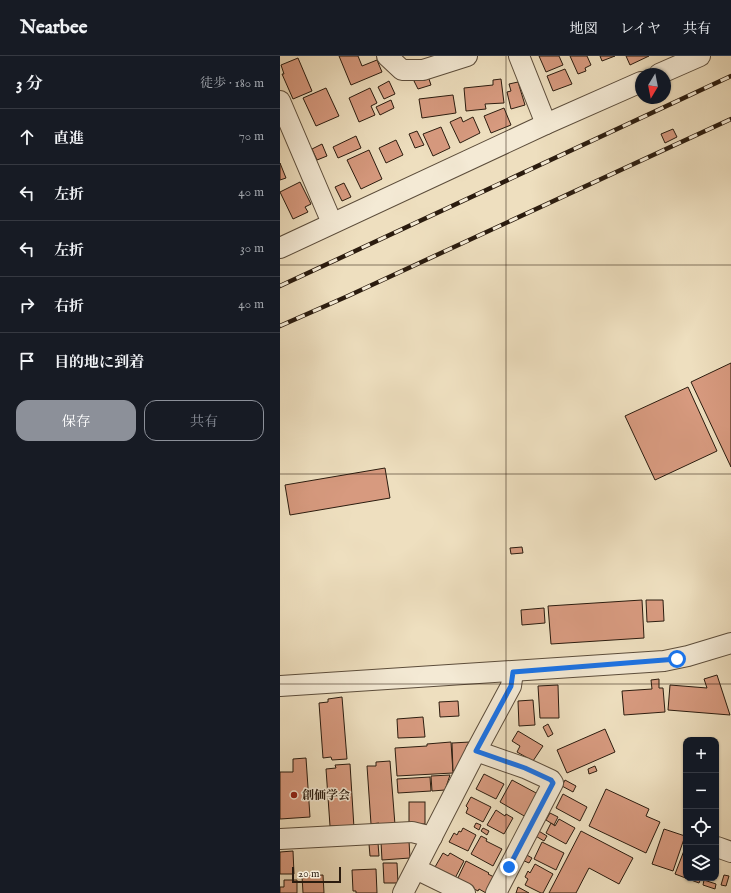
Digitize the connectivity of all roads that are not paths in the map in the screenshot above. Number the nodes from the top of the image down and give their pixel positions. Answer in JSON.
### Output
{"nodes":[{"id":1,"x":387,"y":56,"type":"edge"},
{"id":2,"x":467,"y":56,"type":"edge"},
{"id":3,"x":519,"y":56,"type":"edge"},
{"id":4,"x":700,"y":56,"type":"edge"},
{"id":5,"x":677,"y":61,"type":"edge"},
{"id":6,"x":667,"y":68,"type":"edge"},
{"id":7,"x":635,"y":85,"type":"edge"},
{"id":8,"x":280,"y":101,"type":"edge"},
{"id":9,"x":546,"y":124,"type":"junction"},
{"id":10,"x":332,"y":223,"type":"junction"},
{"id":11,"x":280,"y":248,"type":"edge"},
{"id":12,"x":731,"y":643,"type":"edge"},
{"id":13,"x":513,"y":672,"type":"junction"},
{"id":14,"x":280,"y":686,"type":"edge"},
{"id":15,"x":476,"y":751,"type":"junction"},
{"id":16,"x":432,"y":837,"type":"junction"},
{"id":17,"x":280,"y":839,"type":"edge"},
{"id":18,"x":416,"y":869,"type":"junction"},
{"id":19,"x":404,"y":893,"type":"edge"},
{"id":20,"x":465,"y":893,"type":"edge"},
{"id":21,"x":496,"y":893,"type":"edge"}],
"edges":[{"from":1,"to":2,"type":"street"},
{"from":3,"to":9,"type":"street"},
{"from":4,"to":5,"type":"street"},
{"from":5,"to":6,"type":"street"},
{"from":7,"to":9,"type":"street"},
{"from":8,"to":10,"type":"street"},
{"from":9,"to":10,"type":"street"},
{"from":10,"to":11,"type":"street"},
{"from":12,"to":13,"type":"street"},
{"from":13,"to":14,"type":"street"},
{"from":13,"to":15,"type":"street"},
{"from":15,"to":16,"type":"street"},
{"from":15,"to":21,"type":"street"},
{"from":16,"to":17,"type":"street"},
{"from":16,"to":18,"type":"street"},
{"from":18,"to":19,"type":"street"},
{"from":18,"to":20,"type":"street"}]}
